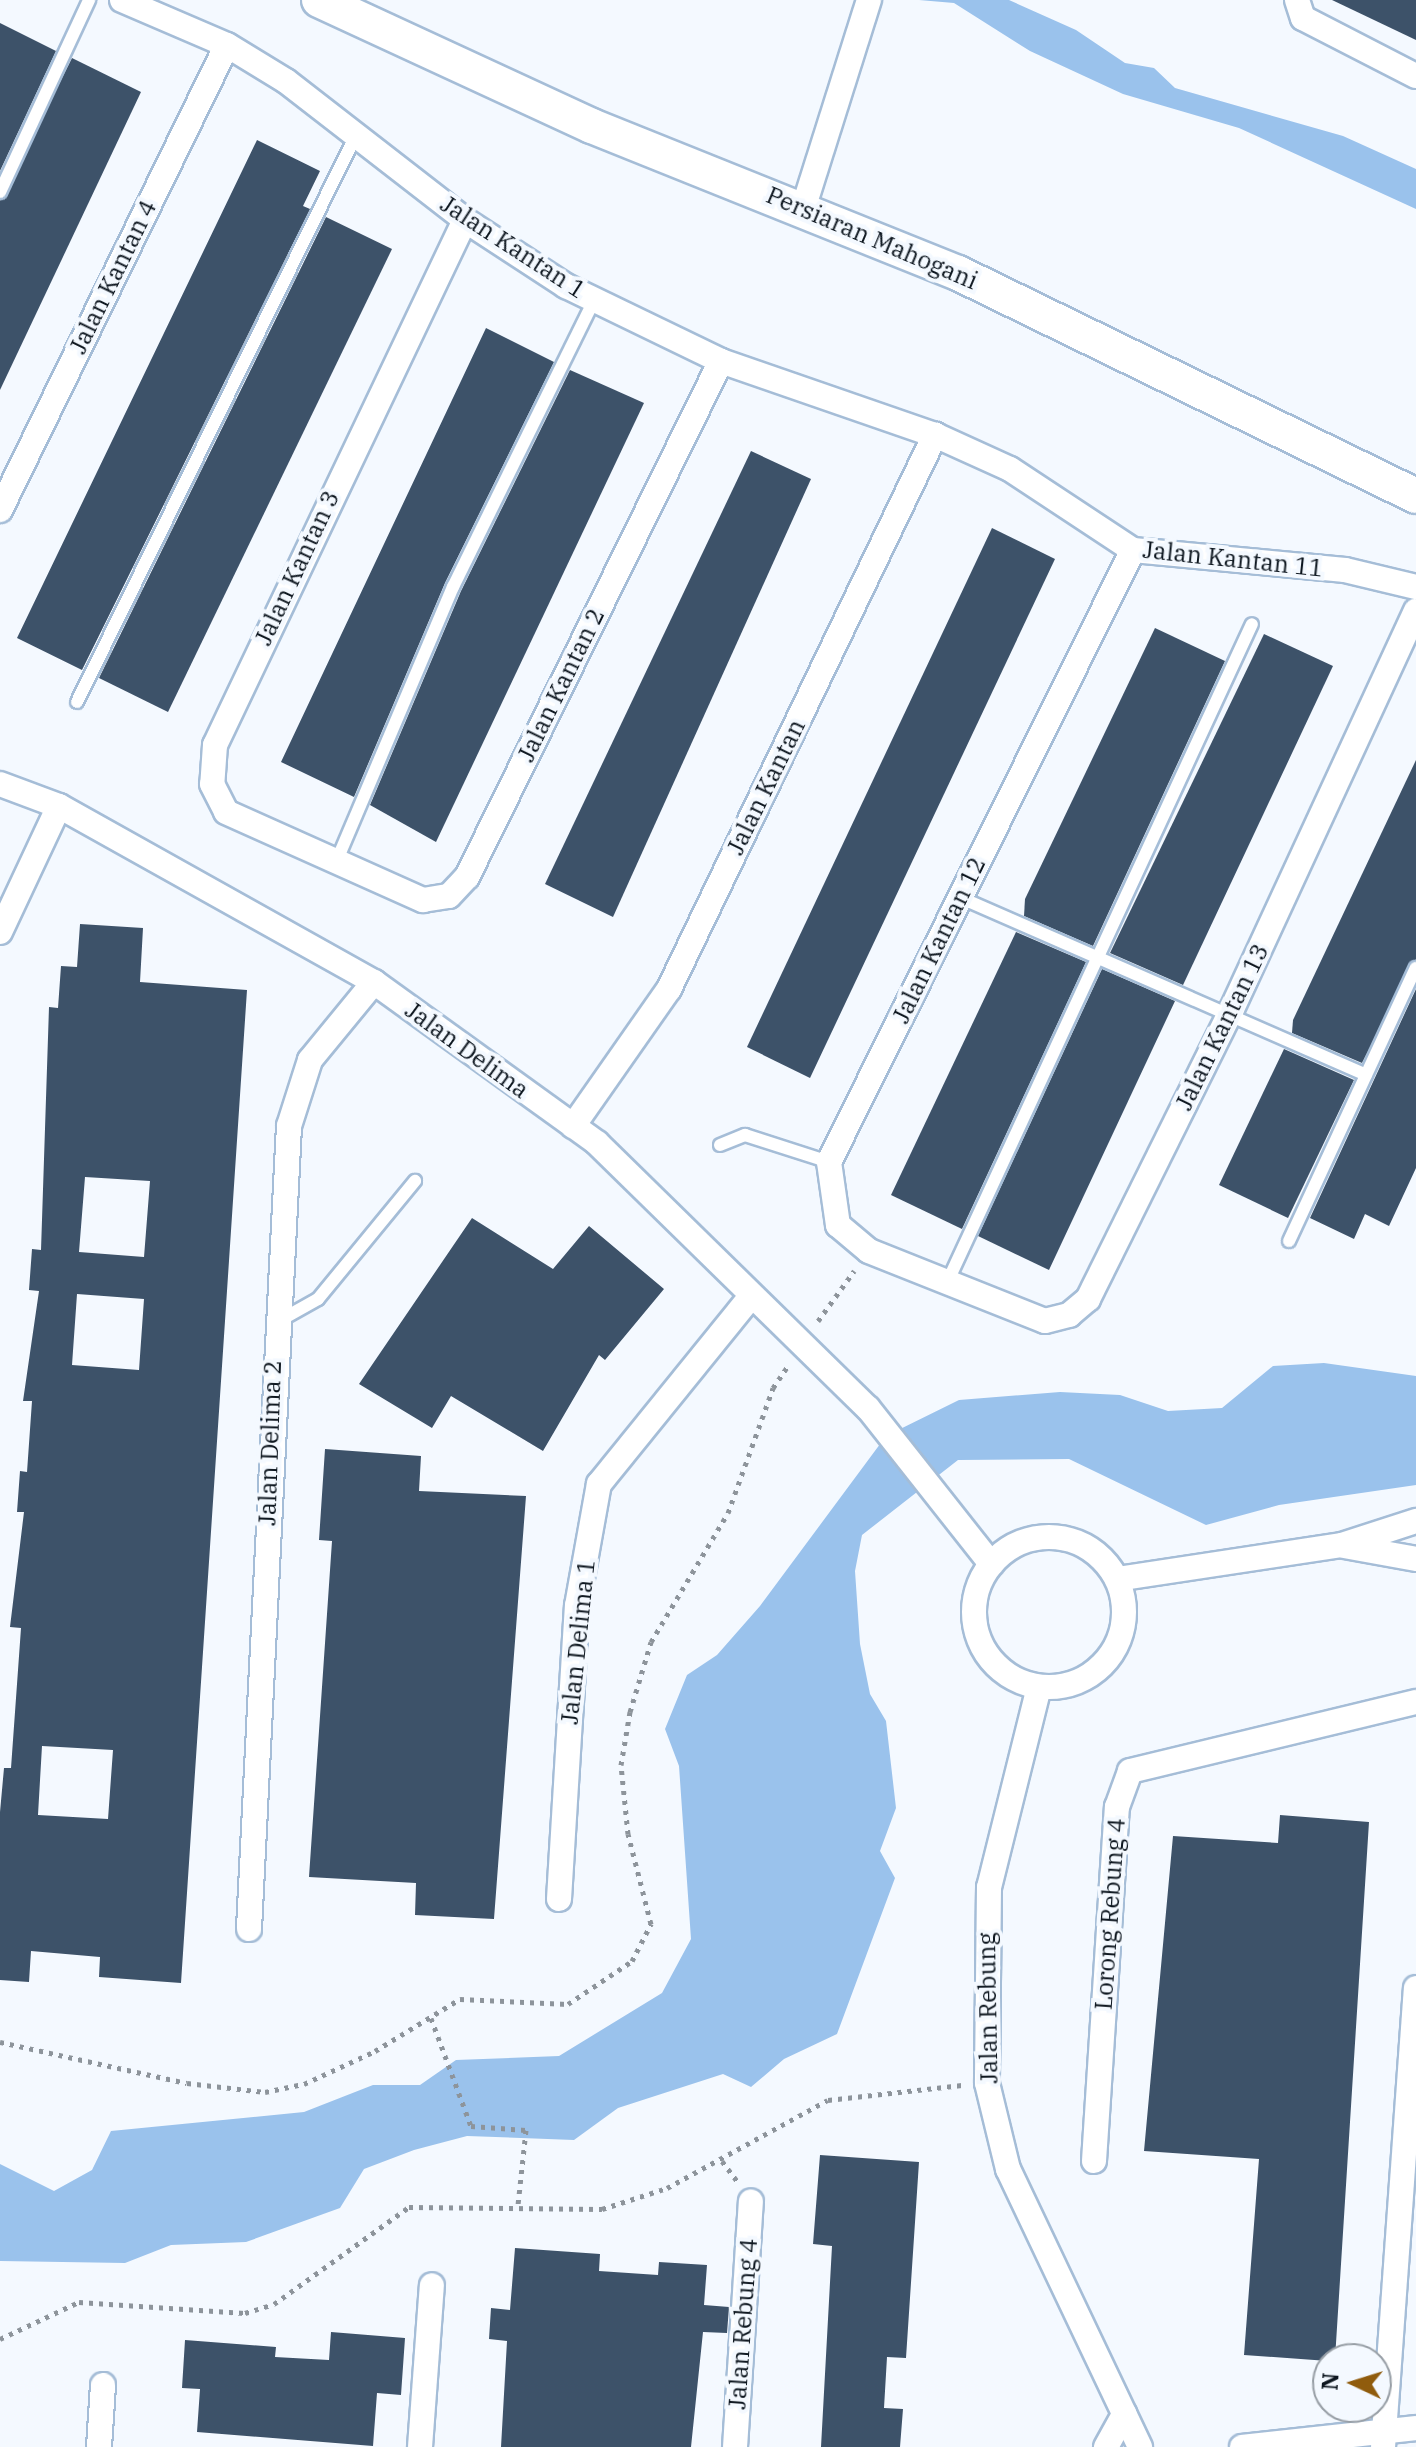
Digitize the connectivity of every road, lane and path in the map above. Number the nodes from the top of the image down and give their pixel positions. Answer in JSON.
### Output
{"nodes":[{"id":1,"x":89,"y":0,"type":"edge"},
{"id":2,"x":122,"y":0,"type":"edge"},
{"id":3,"x":319,"y":0,"type":"edge"},
{"id":4,"x":869,"y":0,"type":"edge"},
{"id":5,"x":1297,"y":0,"type":"edge"},
{"id":6,"x":227,"y":45,"type":"junction"},
{"id":7,"x":1416,"y":76,"type":"edge"},
{"id":8,"x":356,"y":135,"type":"junction"},
{"id":9,"x":0,"y":192,"type":"edge"},
{"id":10,"x":804,"y":206,"type":"junction"},
{"id":11,"x":465,"y":220,"type":"junction"},
{"id":12,"x":594,"y":301,"type":"junction"},
{"id":13,"x":721,"y":361,"type":"junction"},
{"id":14,"x":935,"y":435,"type":"junction"},
{"id":15,"x":1416,"y":496,"type":"edge"},
{"id":16,"x":0,"y":510,"type":"edge"},
{"id":17,"x":1133,"y":550,"type":"junction"},
{"id":18,"x":1416,"y":587,"type":"edge"},
{"id":19,"x":1416,"y":611,"type":"edge"},
{"id":20,"x":1252,"y":624,"type":"dead end"},
{"id":21,"x":77,"y":702,"type":"dead end"},
{"id":22,"x":0,"y":784,"type":"edge"},
{"id":23,"x":59,"y":806,"type":"junction"},
{"id":24,"x":337,"y":860,"type":"junction"},
{"id":25,"x":959,"y":897,"type":"junction"},
{"id":26,"x":0,"y":932,"type":"edge"},
{"id":27,"x":1098,"y":955,"type":"junction"},
{"id":28,"x":1416,"y":968,"type":"edge"},
{"id":29,"x":374,"y":982,"type":"junction"},
{"id":30,"x":1231,"y":1011,"type":"junction"},
{"id":31,"x":1366,"y":1075,"type":"junction"},
{"id":32,"x":573,"y":1126,"type":"junction"},
{"id":33,"x":720,"y":1145,"type":"dead end"},
{"id":34,"x":829,"y":1162,"type":"junction"},
{"id":35,"x":415,"y":1181,"type":"dead end"},
{"id":36,"x":1289,"y":1241,"type":"dead end"},
{"id":37,"x":869,"y":1251,"type":"junction"},
{"id":38,"x":946,"y":1285,"type":"junction"},
{"id":39,"x":751,"y":1296,"type":"junction"},
{"id":40,"x":274,"y":1323,"type":"junction"},
{"id":41,"x":803,"y":1346,"type":"junction"},
{"id":42,"x":1416,"y":1521,"type":"edge"},
{"id":43,"x":1342,"y":1545,"type":"junction"},
{"id":44,"x":1416,"y":1559,"type":"edge"},
{"id":45,"x":991,"y":1564,"type":"junction"},
{"id":46,"x":1117,"y":1579,"type":"junction"},
{"id":47,"x":1039,"y":1687,"type":"junction"},
{"id":48,"x":1416,"y":1702,"type":"edge"},
{"id":49,"x":559,"y":1899,"type":"dead end"},
{"id":50,"x":249,"y":1929,"type":"dead end"},
{"id":51,"x":1416,"y":1988,"type":"edge"},
{"id":52,"x":431,"y":2018,"type":"junction"},
{"id":53,"x":0,"y":2042,"type":"edge"},
{"id":54,"x":987,"y":2083,"type":"junction"},
{"id":55,"x":1094,"y":2161,"type":"dead end"},
{"id":56,"x":751,"y":2202,"type":"dead end"},
{"id":57,"x":518,"y":2205,"type":"junction"},
{"id":58,"x":432,"y":2285,"type":"dead end"},
{"id":59,"x":0,"y":2339,"type":"edge"},
{"id":60,"x":103,"y":2385,"type":"dead end"},
{"id":61,"x":1124,"y":2414,"type":"junction"},
{"id":62,"x":1416,"y":2428,"type":"edge"},
{"id":63,"x":1383,"y":2439,"type":"edge"},
{"id":64,"x":99,"y":2447,"type":"edge"},
{"id":65,"x":420,"y":2447,"type":"edge"},
{"id":66,"x":735,"y":2447,"type":"edge"},
{"id":67,"x":1106,"y":2447,"type":"edge"},
{"id":68,"x":1140,"y":2447,"type":"edge"},
{"id":69,"x":1242,"y":2447,"type":"edge"}],
"edges":[{"from":1,"to":9,"type":"lane"},
{"from":2,"to":6,"type":"street","name":"Jalan Kantan 1"},
{"from":3,"to":10,"type":"main road","name":"Persiaran Mahogani"},
{"from":4,"to":10,"type":"street"},
{"from":5,"to":7,"type":"street"},
{"from":6,"to":8,"type":"street","name":"Jalan Kantan 1"},
{"from":6,"to":16,"type":"street","name":"Jalan Kantan 4"},
{"from":8,"to":11,"type":"street","name":"Jalan Kantan 1"},
{"from":8,"to":21,"type":"lane"},
{"from":10,"to":15,"type":"main road","name":"Persiaran Mahogani"},
{"from":11,"to":12,"type":"street","name":"Jalan Kantan 1"},
{"from":11,"to":24,"type":"street","name":"Jalan Kantan 3"},
{"from":12,"to":13,"type":"street","name":"Jalan Kantan 1"},
{"from":12,"to":24,"type":"lane"},
{"from":13,"to":14,"type":"street","name":"Jalan Kantan 1"},
{"from":13,"to":24,"type":"street","name":"Jalan Kantan 2"},
{"from":14,"to":17,"type":"street","name":"Jalan Kantan 11"},
{"from":14,"to":32,"type":"street","name":"Jalan Kantan"},
{"from":17,"to":18,"type":"street","name":"Jalan Kantan 11"},
{"from":17,"to":25,"type":"street","name":"Jalan Kantan 12"},
{"from":19,"to":30,"type":"street","name":"Jalan Kantan 13"},
{"from":20,"to":27,"type":"lane"},
{"from":22,"to":23,"type":"street","name":"Jalan Delima"},
{"from":23,"to":26,"type":"street"},
{"from":23,"to":29,"type":"street","name":"Jalan Delima"},
{"from":25,"to":27,"type":"lane"},
{"from":25,"to":34,"type":"street","name":"Jalan Kantan 12"},
{"from":27,"to":30,"type":"lane"},
{"from":27,"to":38,"type":"lane"},
{"from":28,"to":31,"type":"lane"},
{"from":29,"to":32,"type":"street","name":"Jalan Delima"},
{"from":29,"to":40,"type":"street","name":"Jalan Delima 2"},
{"from":30,"to":31,"type":"lane"},
{"from":30,"to":38,"type":"street","name":"Jalan Kantan 13"},
{"from":31,"to":36,"type":"lane"},
{"from":32,"to":39,"type":"street","name":"Jalan Delima"},
{"from":33,"to":34,"type":"lane"},
{"from":34,"to":37,"type":"street"},
{"from":35,"to":40,"type":"lane"},
{"from":37,"to":38,"type":"street"},
{"from":37,"to":41,"type":"path"},
{"from":39,"to":41,"type":"street","name":"Jalan Delima"},
{"from":39,"to":49,"type":"street","name":"Jalan Delima 1"},
{"from":40,"to":50,"type":"street","name":"Jalan Delima 2"},
{"from":41,"to":45,"type":"street","name":"Jalan Delima"},
{"from":41,"to":52,"type":"path"},
{"from":42,"to":43,"type":"street"},
{"from":43,"to":44,"type":"street"},
{"from":43,"to":46,"type":"street"},
{"from":45,"to":46,"type":"street"},
{"from":45,"to":47,"type":"street"},
{"from":46,"to":47,"type":"street"},
{"from":47,"to":54,"type":"street","name":"Jalan Rebung"},
{"from":48,"to":55,"type":"street","name":"Lorong Rebung 4"},
{"from":51,"to":63,"type":"street"},
{"from":52,"to":53,"type":"path"},
{"from":52,"to":57,"type":"path"},
{"from":54,"to":57,"type":"path"},
{"from":54,"to":61,"type":"street","name":"Jalan Rebung"},
{"from":56,"to":66,"type":"street","name":"Jalan Rebung 4"},
{"from":57,"to":59,"type":"path"},
{"from":58,"to":65,"type":"street"},
{"from":60,"to":64,"type":"street"},
{"from":61,"to":67,"type":"street"},
{"from":61,"to":68,"type":"street","name":"Jalan Rebung"},
{"from":62,"to":63,"type":"street"},
{"from":63,"to":69,"type":"street"}]}
